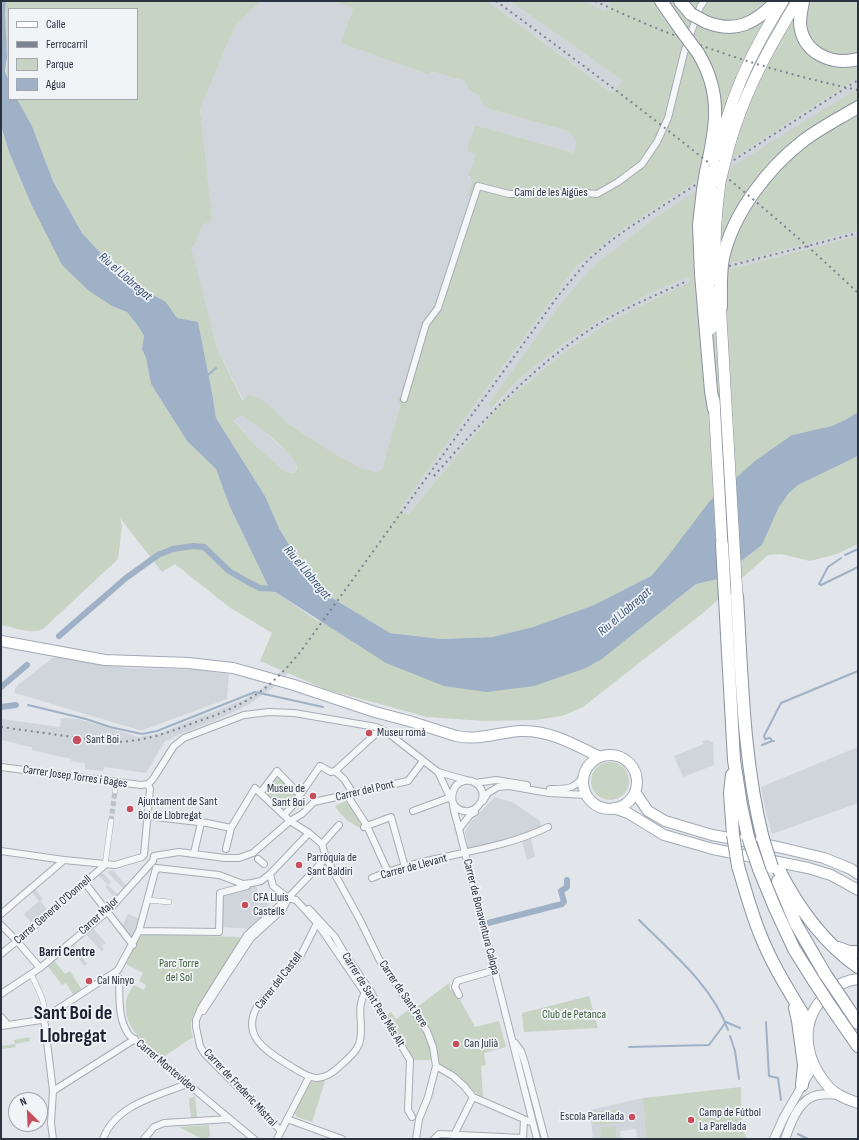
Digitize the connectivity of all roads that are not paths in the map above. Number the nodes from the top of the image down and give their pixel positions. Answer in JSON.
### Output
{"nodes":[{"id":1,"x":661,"y":1,"type":"edge"},
{"id":2,"x":680,"y":1,"type":"edge"},
{"id":3,"x":704,"y":1,"type":"edge"},
{"id":4,"x":777,"y":1,"type":"edge"},
{"id":5,"x":783,"y":1,"type":"edge"},
{"id":6,"x":798,"y":1,"type":"edge"},
{"id":7,"x":804,"y":1,"type":"edge"},
{"id":8,"x":858,"y":59,"type":"edge"},
{"id":9,"x":858,"y":107,"type":"edge"},
{"id":10,"x":715,"y":166,"type":"junction"},
{"id":11,"x":711,"y":186,"type":"junction"},
{"id":12,"x":721,"y":307,"type":"junction"},
{"id":13,"x":404,"y":399,"type":"dead end"},
{"id":14,"x":714,"y":409,"type":"joint"},
{"id":15,"x":722,"y":545,"type":"joint"},
{"id":16,"x":737,"y":596,"type":"joint"},
{"id":17,"x":1,"y":641,"type":"edge"},
{"id":18,"x":381,"y":729,"type":"junction"},
{"id":19,"x":578,"y":746,"type":"junction"},
{"id":20,"x":600,"y":757,"type":"junction"},
{"id":21,"x":734,"y":760,"type":"junction"},
{"id":22,"x":423,"y":761,"type":"junction"},
{"id":23,"x":1,"y":767,"type":"edge"},
{"id":24,"x":335,"y":771,"type":"junction"},
{"id":25,"x":438,"y":772,"type":"junction"},
{"id":26,"x":585,"y":773,"type":"junction"},
{"id":27,"x":466,"y":780,"type":"junction"},
{"id":28,"x":475,"y":783,"type":"junction"},
{"id":29,"x":148,"y":784,"type":"junction"},
{"id":30,"x":261,"y":792,"type":"junction"},
{"id":31,"x":635,"y":792,"type":"junction"},
{"id":32,"x":350,"y":794,"type":"junction"},
{"id":33,"x":300,"y":795,"type":"junction"},
{"id":34,"x":587,"y":795,"type":"junction"},
{"id":35,"x":452,"y":799,"type":"junction"},
{"id":36,"x":479,"y":805,"type":"junction"},
{"id":37,"x":614,"y":808,"type":"junction"},
{"id":38,"x":413,"y":811,"type":"dead end"},
{"id":39,"x":284,"y":814,"type":"junction"},
{"id":40,"x":147,"y":816,"type":"junction"},
{"id":41,"x":111,"y":821,"type":"tunnel mouth"},
{"id":42,"x":288,"y":822,"type":"junction"},
{"id":43,"x":201,"y":823,"type":"junction"},
{"id":44,"x":339,"y":825,"type":"dead end"},
{"id":45,"x":365,"y":826,"type":"junction"},
{"id":46,"x":231,"y":828,"type":"junction"},
{"id":47,"x":548,"y":828,"type":"dead end"},
{"id":48,"x":458,"y":830,"type":"junction"},
{"id":49,"x":310,"y":833,"type":"junction"},
{"id":50,"x":322,"y":844,"type":"junction"},
{"id":51,"x":226,"y":849,"type":"dead end"},
{"id":52,"x":1,"y":851,"type":"edge"},
{"id":53,"x":194,"y":853,"type":"junction"},
{"id":54,"x":144,"y":854,"type":"junction"},
{"id":55,"x":465,"y":854,"type":"junction"},
{"id":56,"x":326,"y":858,"type":"junction"},
{"id":57,"x":258,"y":859,"type":"dead end"},
{"id":58,"x":64,"y":860,"type":"junction"},
{"id":59,"x":153,"y":861,"type":"junction"},
{"id":60,"x":264,"y":864,"type":"dead end"},
{"id":61,"x":105,"y":865,"type":"junction"},
{"id":62,"x":405,"y":867,"type":"junction"},
{"id":63,"x":156,"y":868,"type":"junction"},
{"id":64,"x":775,"y":868,"type":"junction"},
{"id":65,"x":388,"y":872,"type":"junction"},
{"id":66,"x":269,"y":873,"type":"junction"},
{"id":67,"x":858,"y":874,"type":"edge"},
{"id":68,"x":372,"y":878,"type":"dead end"},
{"id":69,"x":86,"y":883,"type":"junction"},
{"id":70,"x":252,"y":883,"type":"junction"},
{"id":71,"x":858,"y":890,"type":"edge"},
{"id":72,"x":288,"y":898,"type":"junction"},
{"id":73,"x":148,"y":900,"type":"junction"},
{"id":74,"x":296,"y":900,"type":"junction"},
{"id":75,"x":169,"y":902,"type":"dead end"},
{"id":76,"x":108,"y":911,"type":"junction"},
{"id":77,"x":1,"y":914,"type":"edge"},
{"id":78,"x":317,"y":923,"type":"junction"},
{"id":79,"x":1,"y":925,"type":"edge"},
{"id":80,"x":139,"y":931,"type":"junction"},
{"id":81,"x":17,"y":941,"type":"junction"},
{"id":82,"x":133,"y":945,"type":"junction"},
{"id":83,"x":834,"y":947,"type":"junction"},
{"id":84,"x":858,"y":952,"type":"edge"},
{"id":85,"x":1,"y":954,"type":"edge"},
{"id":86,"x":858,"y":967,"type":"edge"},
{"id":87,"x":40,"y":968,"type":"junction"},
{"id":88,"x":494,"y":970,"type":"junction"},
{"id":89,"x":31,"y":974,"type":"junction"},
{"id":90,"x":114,"y":974,"type":"junction"},
{"id":91,"x":858,"y":979,"type":"edge"},
{"id":92,"x":1,"y":994,"type":"edge"},
{"id":93,"x":791,"y":994,"type":"junction"},
{"id":94,"x":459,"y":995,"type":"dead end"},
{"id":95,"x":1,"y":1017,"type":"edge"},
{"id":96,"x":44,"y":1018,"type":"junction"},
{"id":97,"x":808,"y":1023,"type":"junction"},
{"id":98,"x":858,"y":1023,"type":"edge"},
{"id":99,"x":8,"y":1025,"type":"junction"},
{"id":100,"x":1,"y":1026,"type":"edge"},
{"id":101,"x":511,"y":1034,"type":"junction"},
{"id":102,"x":134,"y":1039,"type":"junction"},
{"id":103,"x":858,"y":1046,"type":"edge"},
{"id":104,"x":521,"y":1051,"type":"junction"},
{"id":105,"x":519,"y":1065,"type":"junction"},
{"id":106,"x":814,"y":1065,"type":"junction"},
{"id":107,"x":436,"y":1066,"type":"junction"},
{"id":108,"x":309,"y":1077,"type":"junction"},
{"id":109,"x":187,"y":1084,"type":"junction"},
{"id":110,"x":802,"y":1085,"type":"junction"},
{"id":111,"x":53,"y":1091,"type":"junction"},
{"id":112,"x":473,"y":1094,"type":"junction"},
{"id":113,"x":838,"y":1095,"type":"junction"},
{"id":114,"x":858,"y":1104,"type":"edge"},
{"id":115,"x":412,"y":1117,"type":"dead end"},
{"id":116,"x":228,"y":1119,"type":"junction"},
{"id":117,"x":220,"y":1120,"type":"junction"},
{"id":118,"x":287,"y":1120,"type":"junction"},
{"id":119,"x":524,"y":1120,"type":"junction"},
{"id":120,"x":533,"y":1123,"type":"junction"},
{"id":121,"x":281,"y":1132,"type":"junction"},
{"id":122,"x":453,"y":1137,"type":"edge"},
{"id":123,"x":53,"y":1139,"type":"edge"},
{"id":124,"x":103,"y":1139,"type":"edge"},
{"id":125,"x":144,"y":1139,"type":"edge"},
{"id":126,"x":149,"y":1139,"type":"edge"},
{"id":127,"x":254,"y":1139,"type":"edge"},
{"id":128,"x":277,"y":1139,"type":"edge"},
{"id":129,"x":342,"y":1139,"type":"edge"},
{"id":130,"x":416,"y":1139,"type":"edge"},
{"id":131,"x":434,"y":1139,"type":"edge"},
{"id":132,"x":537,"y":1139,"type":"edge"},
{"id":133,"x":545,"y":1139,"type":"edge"},
{"id":134,"x":774,"y":1139,"type":"edge"},
{"id":135,"x":785,"y":1139,"type":"edge"}],
"edges":[{"from":1,"to":10,"type":"highway","bridge":true},
{"from":2,"to":4,"type":"highway","bridge":true},
{"from":3,"to":13,"type":"street","name":"Camí de les Aigües"},
{"from":5,"to":10,"type":"highway"},
{"from":6,"to":10,"type":"highway"},
{"from":7,"to":8,"type":"highway"},
{"from":9,"to":12,"type":"highway"},
{"from":10,"to":11,"type":"highway","bridge":true},
{"from":10,"to":11,"type":"highway","bridge":true},
{"from":11,"to":12,"type":"highway"},
{"from":11,"to":14,"type":"highway"},
{"from":12,"to":16,"type":"highway"},
{"from":14,"to":15,"type":"highway"},
{"from":15,"to":21,"type":"highway"},
{"from":16,"to":64,"type":"highway","bridge":true},
{"from":17,"to":19,"type":"main road"},
{"from":18,"to":22,"type":"street"},
{"from":18,"to":24,"type":"street"},
{"from":18,"to":29,"type":"street"},
{"from":19,"to":20,"type":"main road"},
{"from":19,"to":26,"type":"main road"},
{"from":20,"to":26,"type":"main road"},
{"from":20,"to":31,"type":"main road"},
{"from":21,"to":93,"type":"highway","bridge":true},
{"from":21,"to":103,"type":"highway","bridge":true},
{"from":22,"to":25,"type":"street"},
{"from":22,"to":32,"type":"street","name":"Carrer del Pont"},
{"from":23,"to":29,"type":"street","name":"Carrer Josep Torres i Bages"},
{"from":24,"to":32,"type":"street"},
{"from":24,"to":33,"type":"street"},
{"from":25,"to":27,"type":"street"},
{"from":25,"to":35,"type":"street","name":"Carrer de Bonaventura Calopa"},
{"from":26,"to":28,"type":"street"},
{"from":26,"to":34,"type":"main road"},
{"from":27,"to":28,"type":"street"},
{"from":27,"to":35,"type":"street"},
{"from":28,"to":36,"type":"street"},
{"from":29,"to":40,"type":"street"},
{"from":30,"to":33,"type":"street"},
{"from":30,"to":39,"type":"street"},
{"from":30,"to":46,"type":"street"},
{"from":31,"to":37,"type":"main road"},
{"from":31,"to":67,"type":"main road"},
{"from":32,"to":42,"type":"street","name":"Carrer del Pont"},
{"from":32,"to":45,"type":"street"},
{"from":33,"to":39,"type":"street"},
{"from":34,"to":36,"type":"street"},
{"from":34,"to":37,"type":"main road"},
{"from":35,"to":36,"type":"street"},
{"from":35,"to":38,"type":"street"},
{"from":35,"to":48,"type":"street","name":"Carrer de Bonaventura Calopa"},
{"from":36,"to":48,"type":"street"},
{"from":37,"to":71,"type":"main road"},
{"from":39,"to":42,"type":"street"},
{"from":40,"to":43,"type":"street"},
{"from":40,"to":54,"type":"street"},
{"from":41,"to":61,"type":"street"},
{"from":42,"to":49,"type":"street"},
{"from":42,"to":53,"type":"street","name":"Carrer del Pont"},
{"from":43,"to":46,"type":"street"},
{"from":43,"to":53,"type":"street"},
{"from":44,"to":50,"type":"street"},
{"from":45,"to":62,"type":"street"},
{"from":45,"to":65,"type":"street"},
{"from":46,"to":51,"type":"street"},
{"from":47,"to":55,"type":"street","name":"Carrer de Llevant"},
{"from":48,"to":55,"type":"street","name":"Carrer de Bonaventura Calopa"},
{"from":49,"to":50,"type":"street"},
{"from":49,"to":66,"type":"street"},
{"from":50,"to":56,"type":"street","name":"Carrer de Sant Pere"},
{"from":52,"to":58,"type":"street"},
{"from":53,"to":59,"type":"street","name":"Carrer del Pont"},
{"from":54,"to":59,"type":"street"},
{"from":54,"to":61,"type":"street"},
{"from":55,"to":62,"type":"street","name":"Carrer de Llevant"},
{"from":55,"to":88,"type":"street","name":"Carrer de Bonaventura Calopa"},
{"from":56,"to":72,"type":"street","name":"Carrer de Frederic Mistral"},
{"from":56,"to":107,"type":"street","name":"Carrer de Sant Pere"},
{"from":57,"to":60,"type":"street"},
{"from":58,"to":61,"type":"street"},
{"from":58,"to":77,"type":"street"},
{"from":59,"to":63,"type":"street"},
{"from":59,"to":76,"type":"street","name":"Carrer Major"},
{"from":61,"to":69,"type":"street","name":"Carrer General O'Donnell"},
{"from":62,"to":65,"type":"street","name":"Carrer de Llevant"},
{"from":63,"to":70,"type":"street"},
{"from":63,"to":73,"type":"street"},
{"from":64,"to":83,"type":"highway"},
{"from":64,"to":98,"type":"highway","bridge":true},
{"from":65,"to":68,"type":"street","name":"Carrer de Llevant"},
{"from":66,"to":70,"type":"street"},
{"from":66,"to":72,"type":"street"},
{"from":69,"to":76,"type":"street"},
{"from":69,"to":81,"type":"street","name":"Carrer General O'Donnell"},
{"from":70,"to":80,"type":"street"},
{"from":72,"to":74,"type":"street"},
{"from":72,"to":121,"type":"street","name":"Carrer de Frederic Mistral"},
{"from":73,"to":75,"type":"street"},
{"from":73,"to":80,"type":"street"},
{"from":74,"to":78,"type":"street"},
{"from":74,"to":115,"type":"street","name":"Carrer de Sant Pere Més Alt"},
{"from":76,"to":82,"type":"street"},
{"from":76,"to":87,"type":"street","name":"Carrer Major"},
{"from":78,"to":108,"type":"street"},
{"from":78,"to":108,"type":"street","name":"Carrer del Castell"},
{"from":79,"to":81,"type":"street"},
{"from":80,"to":82,"type":"street"},
{"from":81,"to":85,"type":"street","name":"Carrer General O'Donnell"},
{"from":81,"to":87,"type":"street"},
{"from":82,"to":90,"type":"street"},
{"from":83,"to":84,"type":"highway"},
{"from":83,"to":86,"type":"highway"},
{"from":87,"to":89,"type":"street","name":"Carrer Major"},
{"from":88,"to":94,"type":"street"},
{"from":88,"to":101,"type":"street","name":"Carrer de Bonaventura Calopa"},
{"from":89,"to":92,"type":"street","name":"Carrer Major"},
{"from":89,"to":96,"type":"street"},
{"from":90,"to":96,"type":"street"},
{"from":90,"to":102,"type":"street","name":"Carrer Montevideo"},
{"from":91,"to":97,"type":"main road"},
{"from":93,"to":97,"type":"highway"},
{"from":93,"to":110,"type":"highway"},
{"from":95,"to":99,"type":"street"},
{"from":96,"to":99,"type":"street"},
{"from":96,"to":111,"type":"street"},
{"from":97,"to":106,"type":"main road"},
{"from":99,"to":100,"type":"street"},
{"from":101,"to":104,"type":"street","name":"Carrer de Bonaventura Calopa"},
{"from":101,"to":105,"type":"street","name":"Carrer de Bonaventura Calopa"},
{"from":102,"to":109,"type":"street","name":"Carrer Montevideo"},
{"from":102,"to":111,"type":"street"},
{"from":104,"to":105,"type":"street","name":"Carrer de Bonaventura Calopa"},
{"from":104,"to":133,"type":"street","name":"Carrer de Bonaventura Calopa"},
{"from":105,"to":120,"type":"street","name":"Carrer de Bonaventura Calopa"},
{"from":106,"to":110,"type":"street"},
{"from":106,"to":113,"type":"main road"},
{"from":107,"to":112,"type":"street"},
{"from":107,"to":130,"type":"street","name":"Carrer de Sant Pere"},
{"from":108,"to":118,"type":"street"},
{"from":109,"to":116,"type":"street","name":"Carrer Montevideo"},
{"from":109,"to":124,"type":"street"},
{"from":110,"to":134,"type":"street"},
{"from":111,"to":123,"type":"street"},
{"from":112,"to":119,"type":"street"},
{"from":112,"to":122,"type":"street"},
{"from":113,"to":114,"type":"main road"},
{"from":113,"to":135,"type":"street"},
{"from":116,"to":117,"type":"street"},
{"from":116,"to":127,"type":"street","name":"Carrer Montevideo"},
{"from":117,"to":125,"type":"street"},
{"from":117,"to":126,"type":"street"},
{"from":118,"to":121,"type":"street"},
{"from":118,"to":129,"type":"street"},
{"from":119,"to":120,"type":"street"},
{"from":119,"to":122,"type":"street"},
{"from":120,"to":132,"type":"street","name":"Carrer de Bonaventura Calopa"},
{"from":121,"to":128,"type":"street"},
{"from":122,"to":131,"type":"street"}]}
